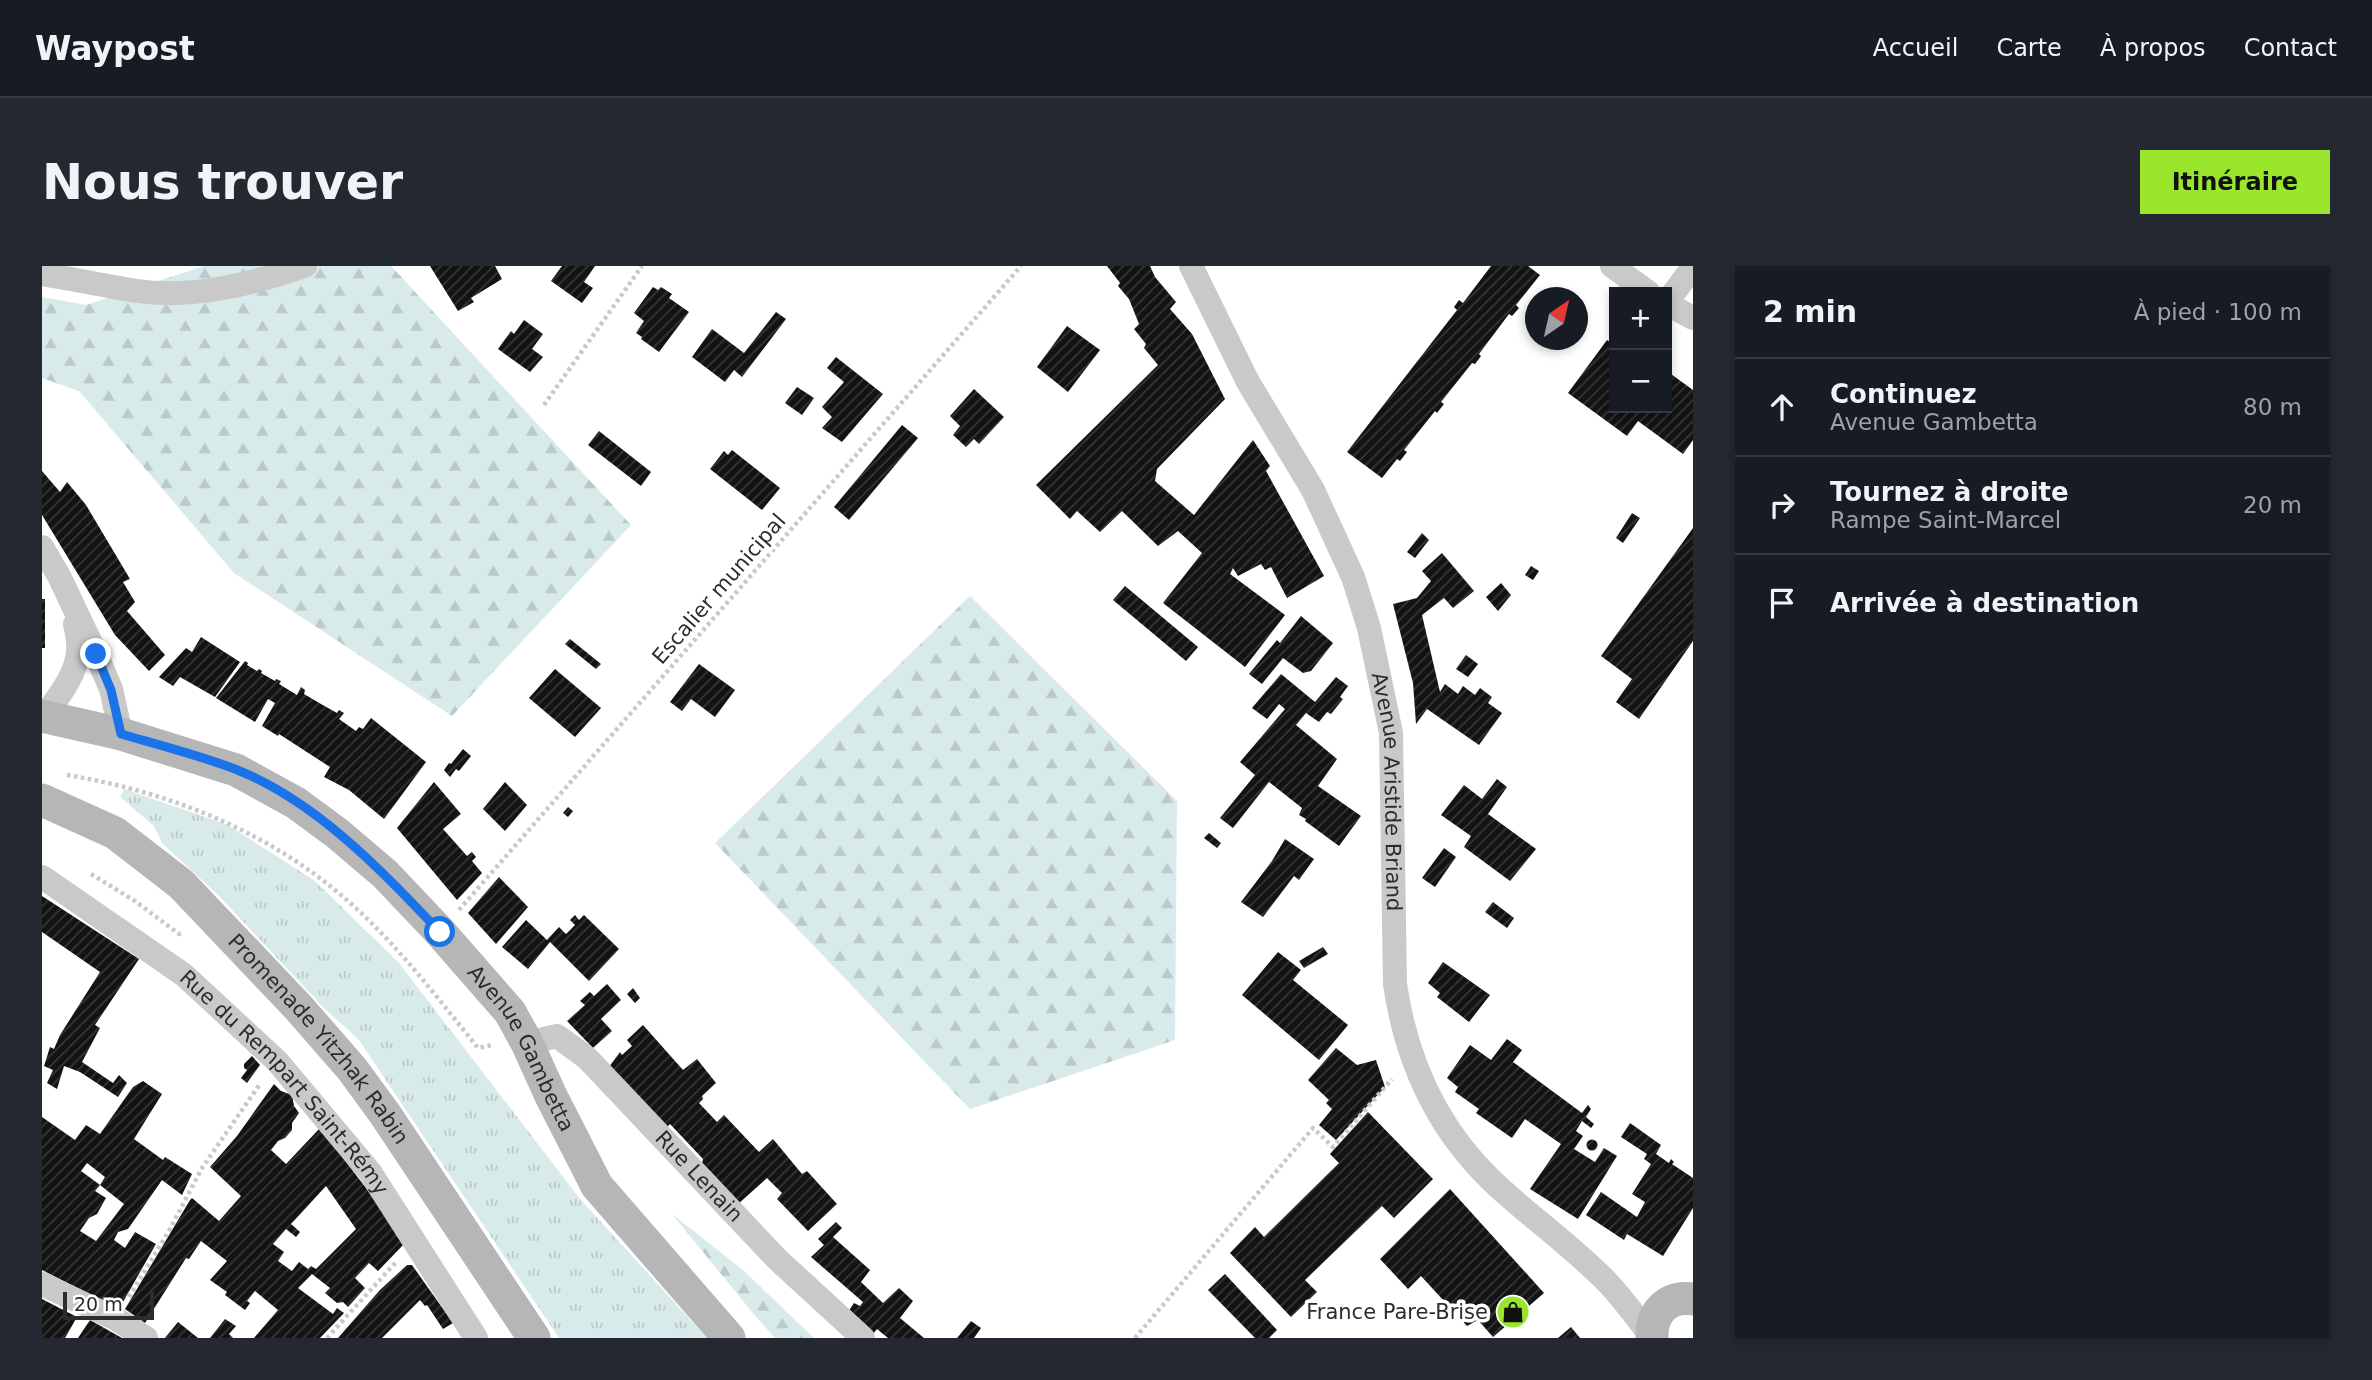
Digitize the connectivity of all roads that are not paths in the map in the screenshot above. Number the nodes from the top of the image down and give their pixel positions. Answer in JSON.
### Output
{"nodes":[{"id":1,"x":305,"y":266,"type":"edge"},
{"id":2,"x":1191,"y":266,"type":"edge"},
{"id":3,"x":1612,"y":266,"type":"edge"},
{"id":4,"x":1693,"y":267,"type":"edge"},
{"id":5,"x":42,"y":274,"type":"edge"},
{"id":6,"x":1641,"y":287,"type":"edge"},
{"id":7,"x":1672,"y":296,"type":"edge"},
{"id":8,"x":1672,"y":306,"type":"edge"},
{"id":9,"x":1693,"y":318,"type":"edge"},
{"id":10,"x":42,"y":547,"type":"edge"},
{"id":11,"x":73,"y":606,"type":"junction"},
{"id":12,"x":43,"y":717,"type":"edge"},
{"id":13,"x":121,"y":734,"type":"junction"},
{"id":14,"x":42,"y":800,"type":"edge"},
{"id":15,"x":42,"y":877,"type":"edge"},
{"id":16,"x":527,"y":1043,"type":"junction"},
{"id":17,"x":1693,"y":1276,"type":"edge"},
{"id":18,"x":42,"y":1284,"type":"edge"},
{"id":19,"x":1609,"y":1284,"type":"junction"},
{"id":20,"x":1676,"y":1302,"type":"edge"},
{"id":21,"x":146,"y":1338,"type":"edge"},
{"id":22,"x":476,"y":1338,"type":"edge"},
{"id":23,"x":534,"y":1338,"type":"edge"},
{"id":24,"x":729,"y":1338,"type":"edge"},
{"id":25,"x":863,"y":1338,"type":"edge"},
{"id":26,"x":1652,"y":1338,"type":"edge"}],
"edges":[{"from":1,"to":5,"type":"street"},
{"from":2,"to":19,"type":"street","name":"Avenue Aristide Briand"},
{"from":3,"to":6,"type":"street"},
{"from":4,"to":7,"type":"street"},
{"from":8,"to":9,"type":"street"},
{"from":10,"to":11,"type":"street"},
{"from":11,"to":12,"type":"street"},
{"from":11,"to":13,"type":"street"},
{"from":12,"to":13,"type":"main road","name":"Avenue Gambetta"},
{"from":13,"to":16,"type":"main road","name":"Avenue Gambetta"},
{"from":14,"to":23,"type":"main road","name":"Promenade Yitzhak Rabin"},
{"from":15,"to":22,"type":"street","name":"Rue du Rempart Saint-Rémy"},
{"from":16,"to":24,"type":"main road","name":"Avenue Gambetta"},
{"from":16,"to":25,"type":"street","name":"Rue Lenain"},
{"from":17,"to":20,"type":"main road"},
{"from":18,"to":21,"type":"street"},
{"from":19,"to":20,"type":"street","name":"Avenue Aristide Briand"},
{"from":19,"to":26,"type":"street","name":"Avenue Aristide Briand"},
{"from":20,"to":26,"type":"main road"}]}
